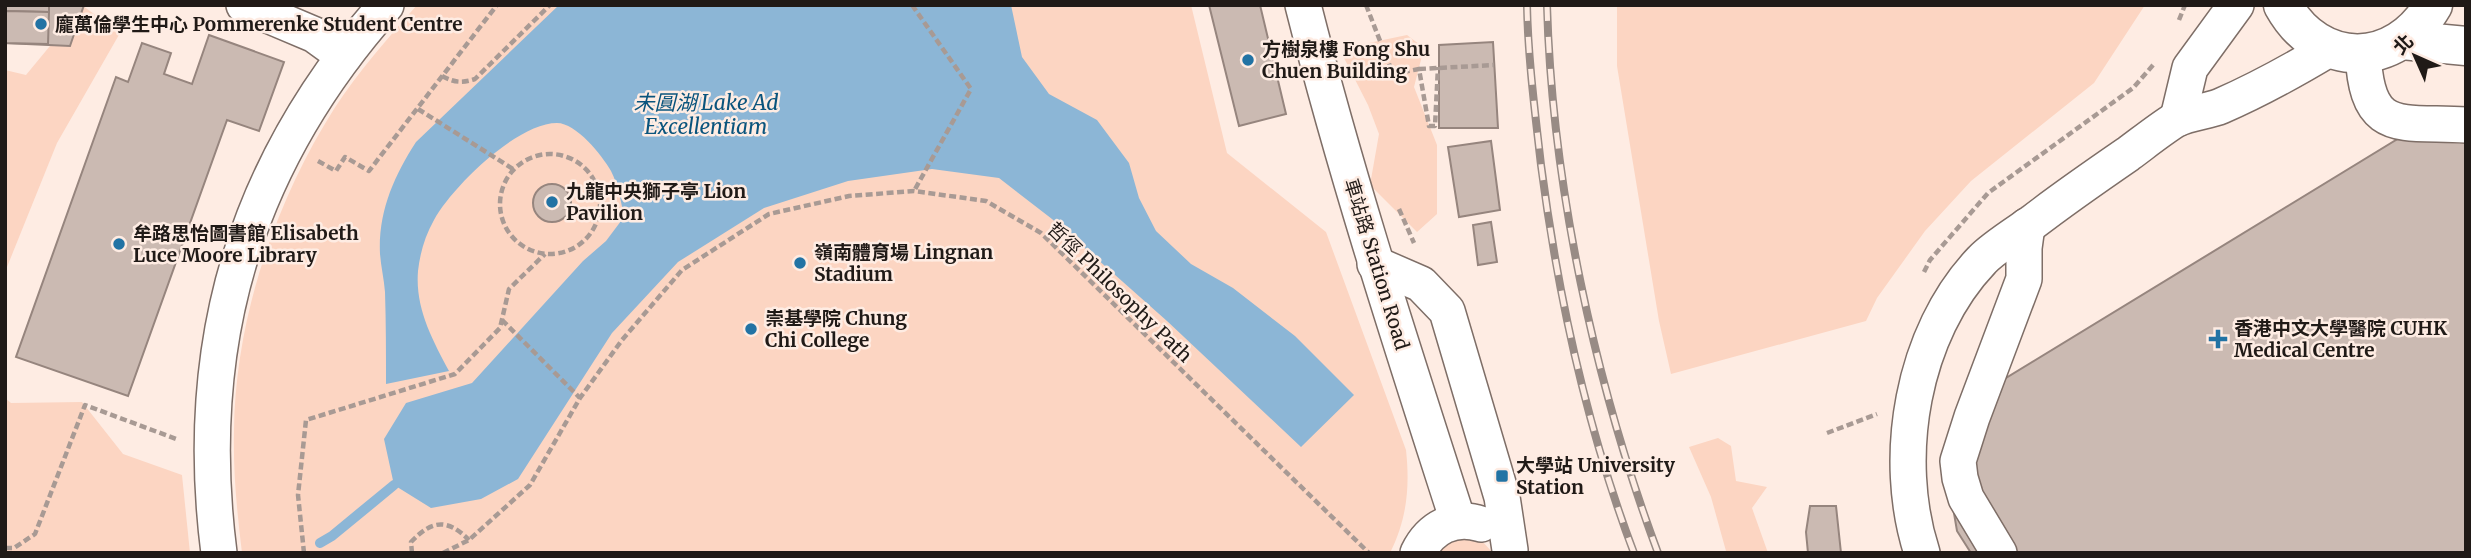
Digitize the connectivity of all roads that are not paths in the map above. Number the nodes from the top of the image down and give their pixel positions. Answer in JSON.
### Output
{"nodes":[{"id":1,"x":244,"y":5,"type":"edge"},
{"id":2,"x":386,"y":5,"type":"edge"},
{"id":3,"x":1303,"y":5,"type":"edge"},
{"id":4,"x":2236,"y":5,"type":"edge"},
{"id":5,"x":2283,"y":5,"type":"edge"},
{"id":6,"x":2432,"y":5,"type":"edge"},
{"id":7,"x":2402,"y":40,"type":"junction"},
{"id":8,"x":2466,"y":46,"type":"edge"},
{"id":9,"x":2346,"y":51,"type":"junction"},
{"id":10,"x":344,"y":55,"type":"junction"},
{"id":11,"x":2178,"y":118,"type":"junction"},
{"id":12,"x":2466,"y":125,"type":"edge"},
{"id":13,"x":2027,"y":226,"type":"junction"},
{"id":14,"x":1375,"y":264,"type":"junction"},
{"id":15,"x":1458,"y":520,"type":"junction"},
{"id":16,"x":1510,"y":551,"type":"edge"},
{"id":17,"x":219,"y":553,"type":"edge"},
{"id":18,"x":1418,"y":553,"type":"edge"},
{"id":19,"x":1922,"y":553,"type":"edge"},
{"id":20,"x":1999,"y":553,"type":"edge"}],
"edges":[{"from":1,"to":10,"type":"street"},
{"from":2,"to":10,"type":"street"},
{"from":3,"to":14,"type":"street","name":"車站路 Station Road"},
{"from":4,"to":11,"type":"street"},
{"from":5,"to":9,"type":"main road"},
{"from":6,"to":7,"type":"main road"},
{"from":7,"to":8,"type":"main road"},
{"from":7,"to":9,"type":"main road"},
{"from":9,"to":11,"type":"street"},
{"from":9,"to":12,"type":"street"},
{"from":10,"to":17,"type":"street"},
{"from":11,"to":13,"type":"street"},
{"from":13,"to":19,"type":"street"},
{"from":13,"to":20,"type":"street"},
{"from":14,"to":15,"type":"street","name":"車站路 Station Road"},
{"from":14,"to":16,"type":"street"},
{"from":15,"to":16,"type":"street"},
{"from":15,"to":18,"type":"street"}]}
